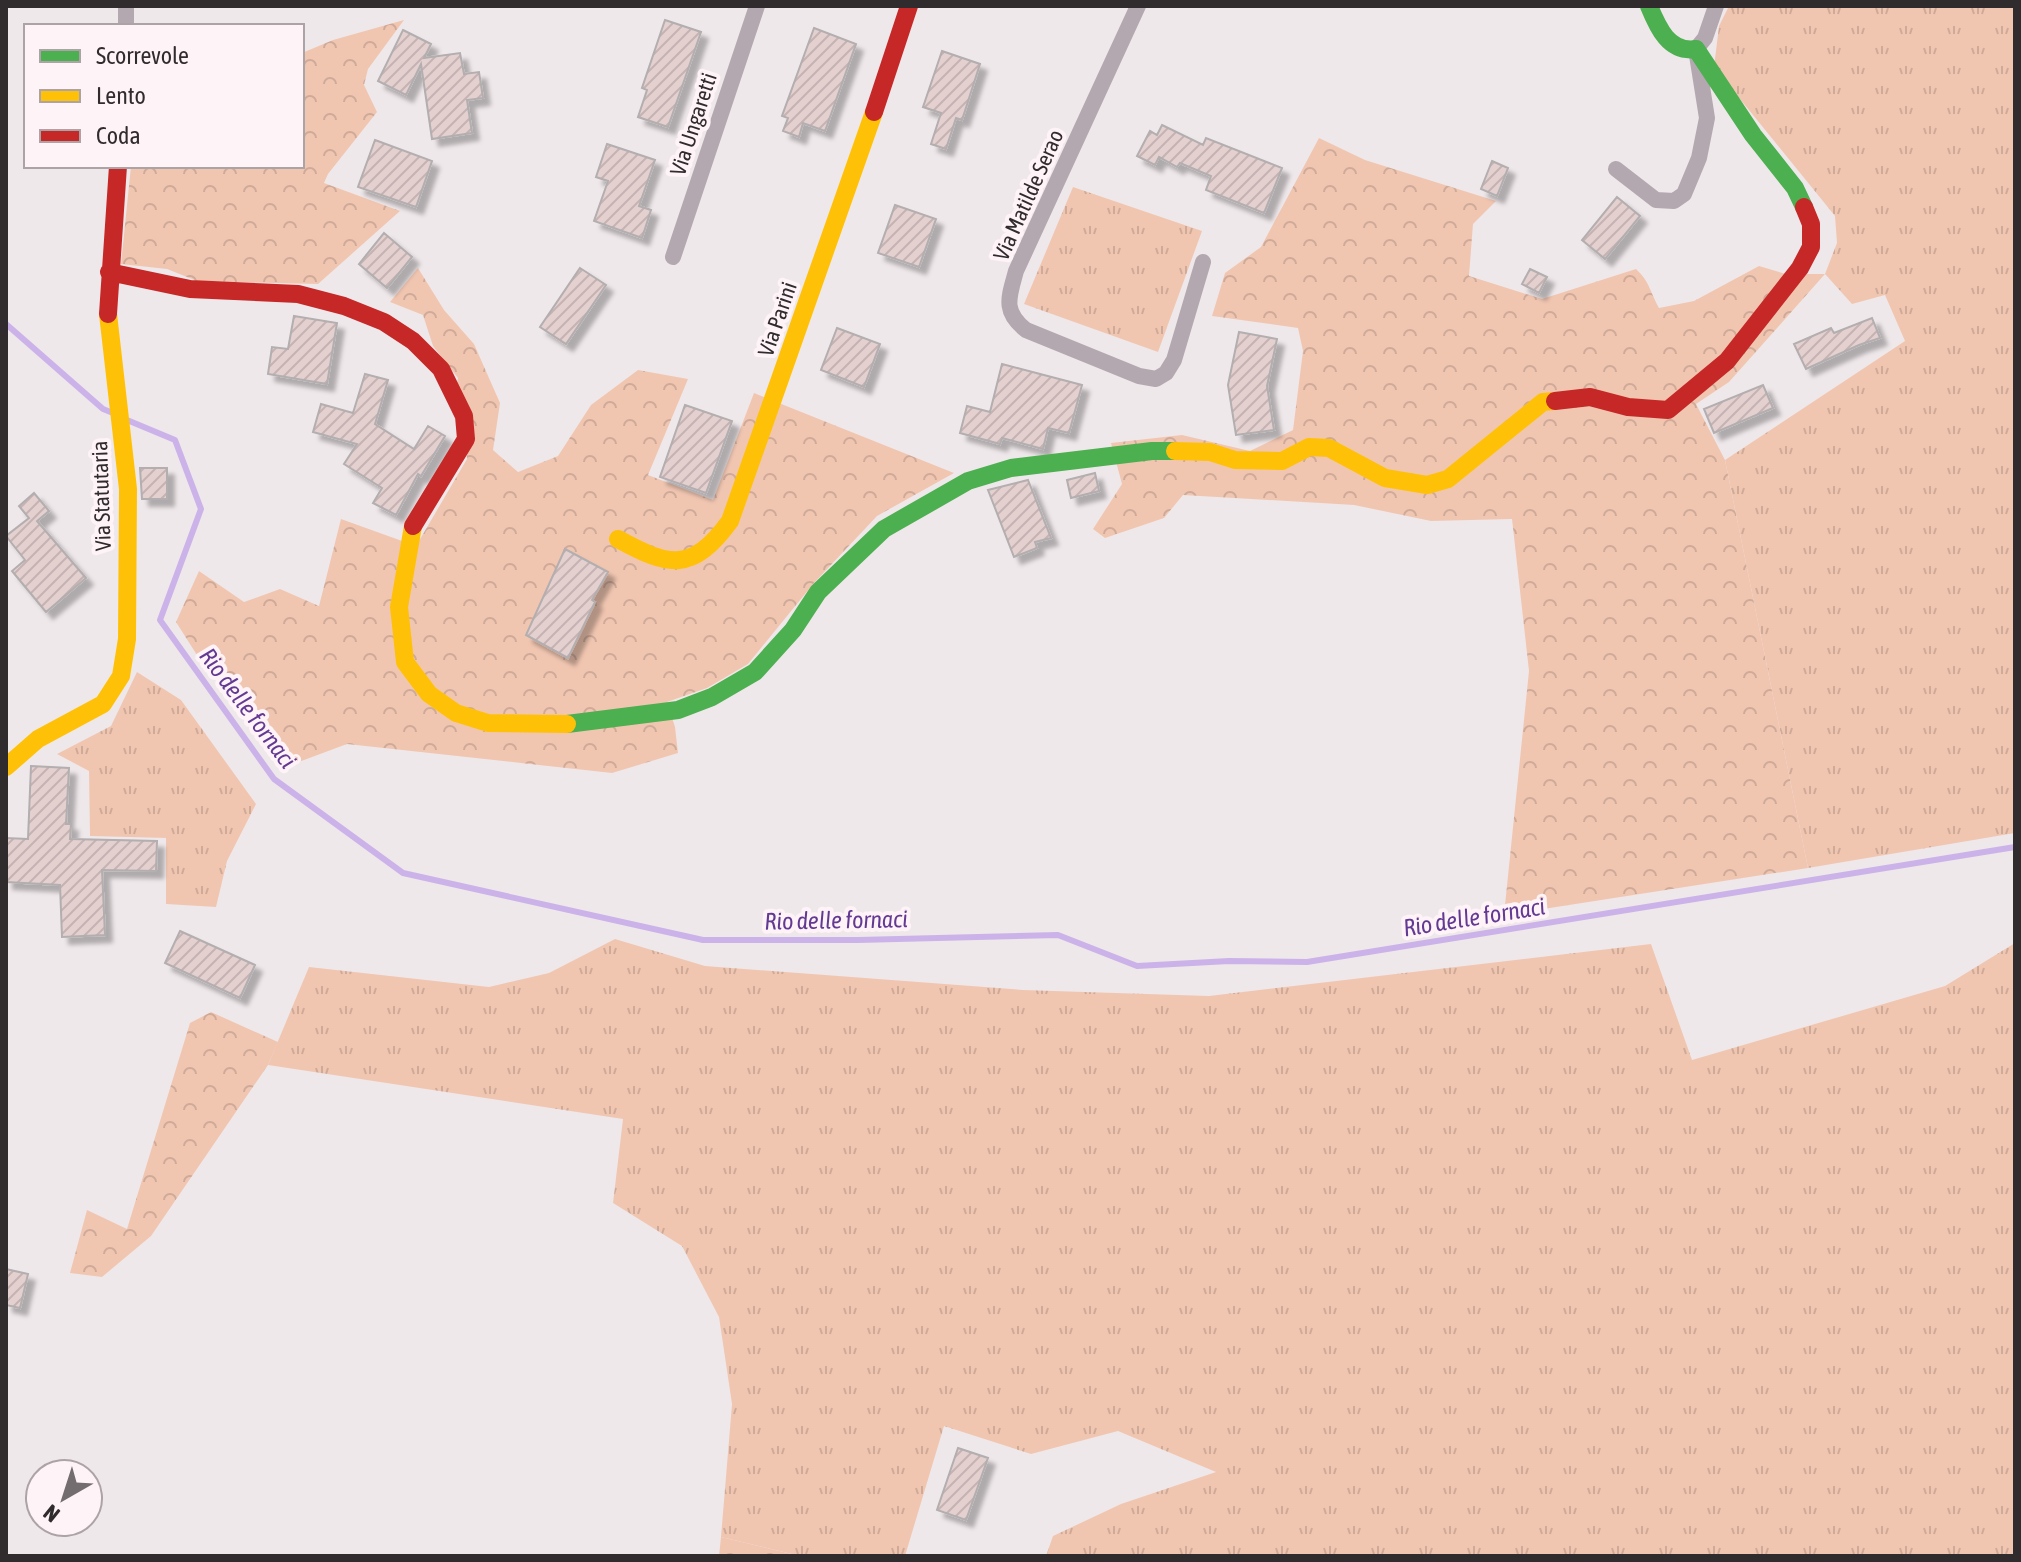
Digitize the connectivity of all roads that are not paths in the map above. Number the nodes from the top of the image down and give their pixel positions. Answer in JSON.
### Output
{"nodes":[{"id":1,"x":757,"y":6,"type":"edge"},
{"id":2,"x":909,"y":6,"type":"edge"},
{"id":3,"x":1138,"y":6,"type":"edge"},
{"id":4,"x":1649,"y":6,"type":"edge"},
{"id":5,"x":1716,"y":6,"type":"edge"},
{"id":6,"x":1696,"y":49,"type":"junction"},
{"id":7,"x":118,"y":168,"type":"edge"},
{"id":8,"x":1616,"y":169,"type":"dead end"},
{"id":9,"x":673,"y":257,"type":"dead end"},
{"id":10,"x":1203,"y":262,"type":"dead end"},
{"id":11,"x":109,"y":272,"type":"junction"},
{"id":12,"x":618,"y":539,"type":"dead end"},
{"id":13,"x":6,"y":767,"type":"edge"}],
"edges":[{"from":1,"to":9,"type":"street","name":"Via Ungaretti"},
{"from":2,"to":12,"type":"street","name":"Via Parini"},
{"from":3,"to":10,"type":"street","name":"Via Matilde Serao"},
{"from":4,"to":6,"type":"street"},
{"from":5,"to":6,"type":"street"},
{"from":6,"to":8,"type":"street"},
{"from":6,"to":11,"type":"street"},
{"from":7,"to":11,"type":"street","name":"Via Statutaria"},
{"from":11,"to":13,"type":"street","name":"Via Statutaria"}]}
